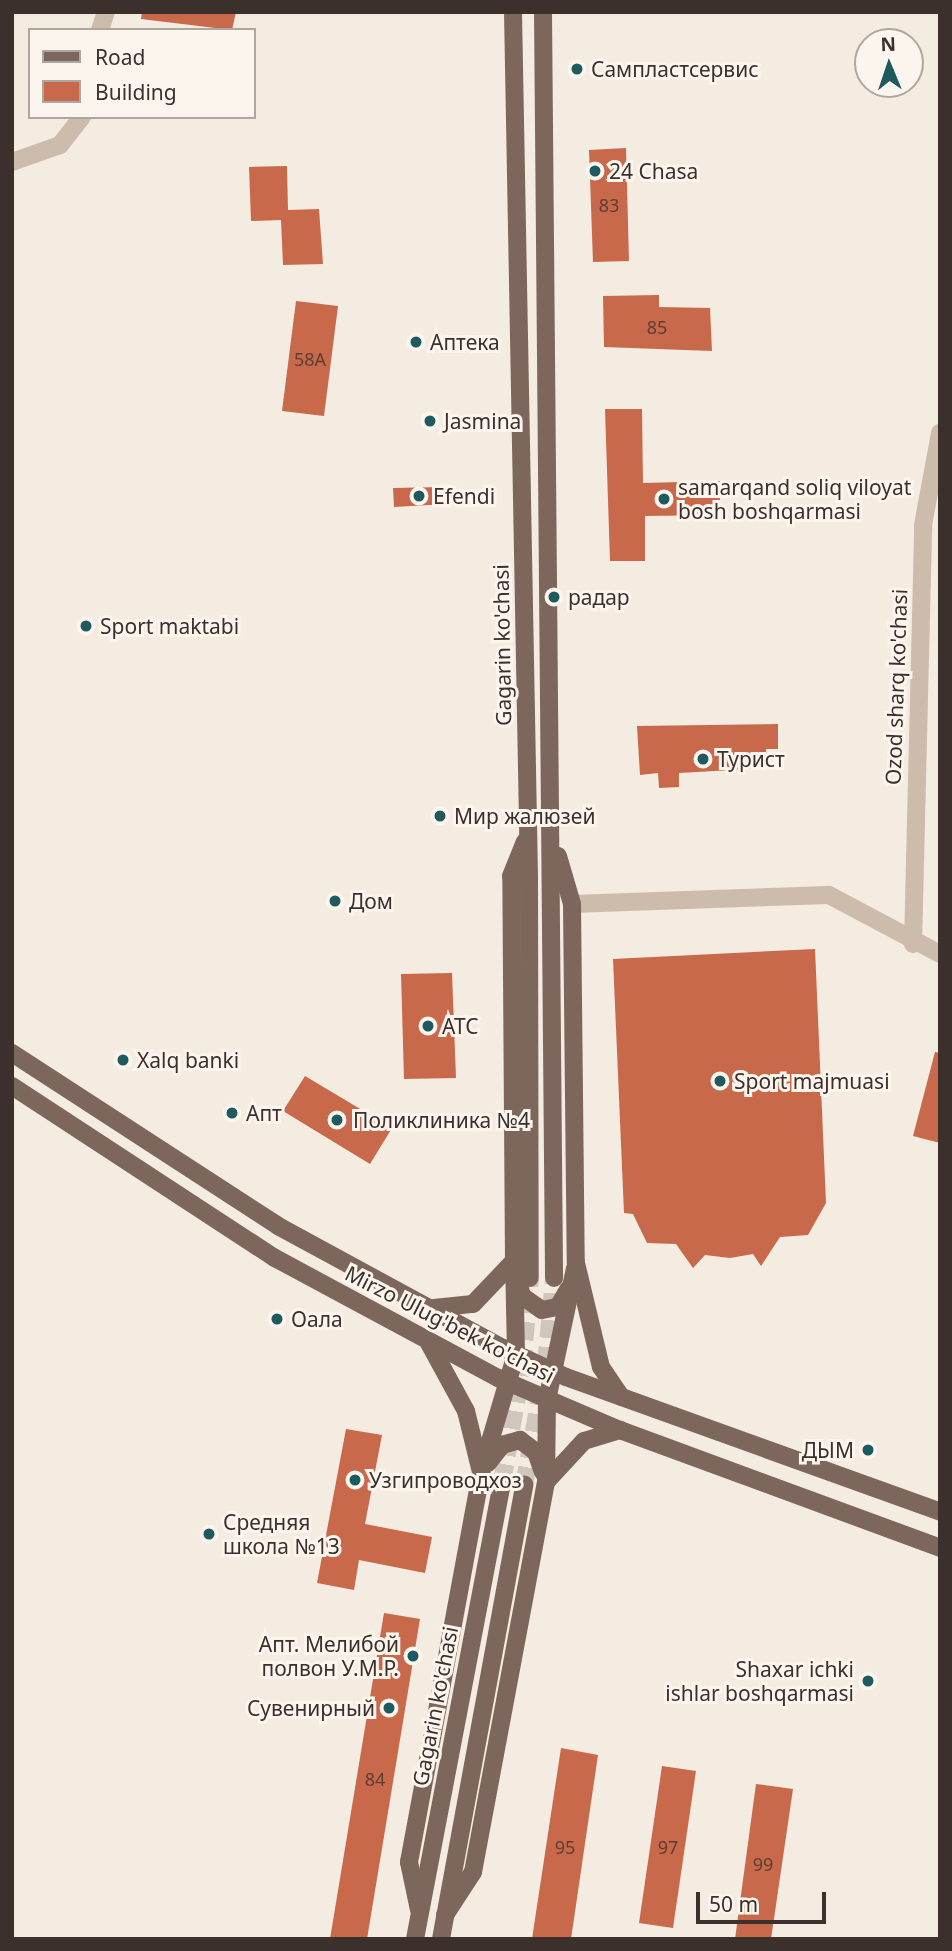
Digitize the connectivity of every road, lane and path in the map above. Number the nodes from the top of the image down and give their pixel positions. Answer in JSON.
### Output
{"nodes":[{"id":1,"x":513,"y":12,"type":"edge"},
{"id":2,"x":543,"y":12,"type":"edge"},
{"id":3,"x":80,"y":119,"type":"edge"},
{"id":4,"x":12,"y":162,"type":"edge"},
{"id":5,"x":940,"y":433,"type":"edge"},
{"id":6,"x":529,"y":832,"type":"junction"},
{"id":7,"x":551,"y":833,"type":"junction"},
{"id":8,"x":572,"y":904,"type":"junction"},
{"id":9,"x":913,"y":944,"type":"junction"},
{"id":10,"x":940,"y":954,"type":"edge"},
{"id":11,"x":12,"y":1053,"type":"edge"},
{"id":12,"x":12,"y":1086,"type":"edge"},
{"id":13,"x":514,"y":1261,"type":"junction"},
{"id":14,"x":576,"y":1264,"type":"junction"},
{"id":15,"x":530,"y":1278,"type":"tunnel mouth"},
{"id":16,"x":554,"y":1278,"type":"tunnel mouth"},
{"id":17,"x":423,"y":1307,"type":"junction"},
{"id":18,"x":427,"y":1340,"type":"junction"},
{"id":19,"x":516,"y":1354,"type":"junction"},
{"id":20,"x":554,"y":1372,"type":"junction"},
{"id":21,"x":510,"y":1384,"type":"junction"},
{"id":22,"x":621,"y":1397,"type":"junction"},
{"id":23,"x":547,"y":1400,"type":"junction"},
{"id":24,"x":620,"y":1430,"type":"junction"},
{"id":25,"x":481,"y":1472,"type":"junction"},
{"id":26,"x":502,"y":1482,"type":"tunnel mouth"},
{"id":27,"x":546,"y":1482,"type":"junction"},
{"id":28,"x":524,"y":1485,"type":"tunnel mouth"},
{"id":29,"x":940,"y":1512,"type":"edge"},
{"id":30,"x":940,"y":1548,"type":"edge"},
{"id":31,"x":419,"y":1910,"type":"junction"},
{"id":32,"x":444,"y":1915,"type":"junction"},
{"id":33,"x":415,"y":1939,"type":"edge"},
{"id":34,"x":441,"y":1939,"type":"edge"}],
"edges":[{"from":1,"to":6,"type":"main road","name":"Gagarin ko'chasi"},
{"from":2,"to":7,"type":"main road"},
{"from":3,"to":4,"type":"street"},
{"from":5,"to":9,"type":"street","name":"Ozod sharq ko'chasi"},
{"from":6,"to":13,"type":"main road"},
{"from":6,"to":15,"type":"main road","name":"Gagarin ko'chasi"},
{"from":7,"to":8,"type":"main road"},
{"from":7,"to":16,"type":"main road"},
{"from":8,"to":9,"type":"street"},
{"from":8,"to":14,"type":"main road"},
{"from":9,"to":10,"type":"street"},
{"from":11,"to":17,"type":"main road","name":"Mirzo Ulug'bek ko'chasi"},
{"from":12,"to":18,"type":"main road","name":"Mirzo Ulug'bek ko'chasi"},
{"from":13,"to":14,"type":"main road"},
{"from":13,"to":17,"type":"main road"},
{"from":13,"to":19,"type":"main road"},
{"from":14,"to":20,"type":"main road"},
{"from":14,"to":22,"type":"main road"},
{"from":17,"to":19,"type":"main road","name":"Mirzo Ulug'bek ko'chasi"},
{"from":18,"to":21,"type":"main road","name":"Mirzo Ulug'bek ko'chasi"},
{"from":18,"to":25,"type":"main road"},
{"from":19,"to":20,"type":"main road","name":"Mirzo Ulug'bek ko'chasi"},
{"from":19,"to":21,"type":"main road"},
{"from":20,"to":22,"type":"main road","name":"Mirzo Ulug'bek ko'chasi"},
{"from":20,"to":23,"type":"main road"},
{"from":21,"to":23,"type":"main road","name":"Mirzo Ulug'bek ko'chasi"},
{"from":21,"to":25,"type":"main road"},
{"from":22,"to":29,"type":"main road","name":"Mirzo Ulug'bek ko'chasi"},
{"from":23,"to":24,"type":"main road","name":"Mirzo Ulug'bek ko'chasi"},
{"from":23,"to":27,"type":"main road"},
{"from":24,"to":27,"type":"main road"},
{"from":24,"to":30,"type":"main road","name":"Mirzo Ulug'bek ko'chasi"},
{"from":25,"to":27,"type":"main road"},
{"from":25,"to":31,"type":"main road"},
{"from":26,"to":31,"type":"main road","name":"Gagarin ko'chasi"},
{"from":27,"to":32,"type":"main road"},
{"from":28,"to":32,"type":"main road"},
{"from":31,"to":33,"type":"main road","name":"Gagarin ko'chasi"},
{"from":32,"to":34,"type":"main road"}]}
